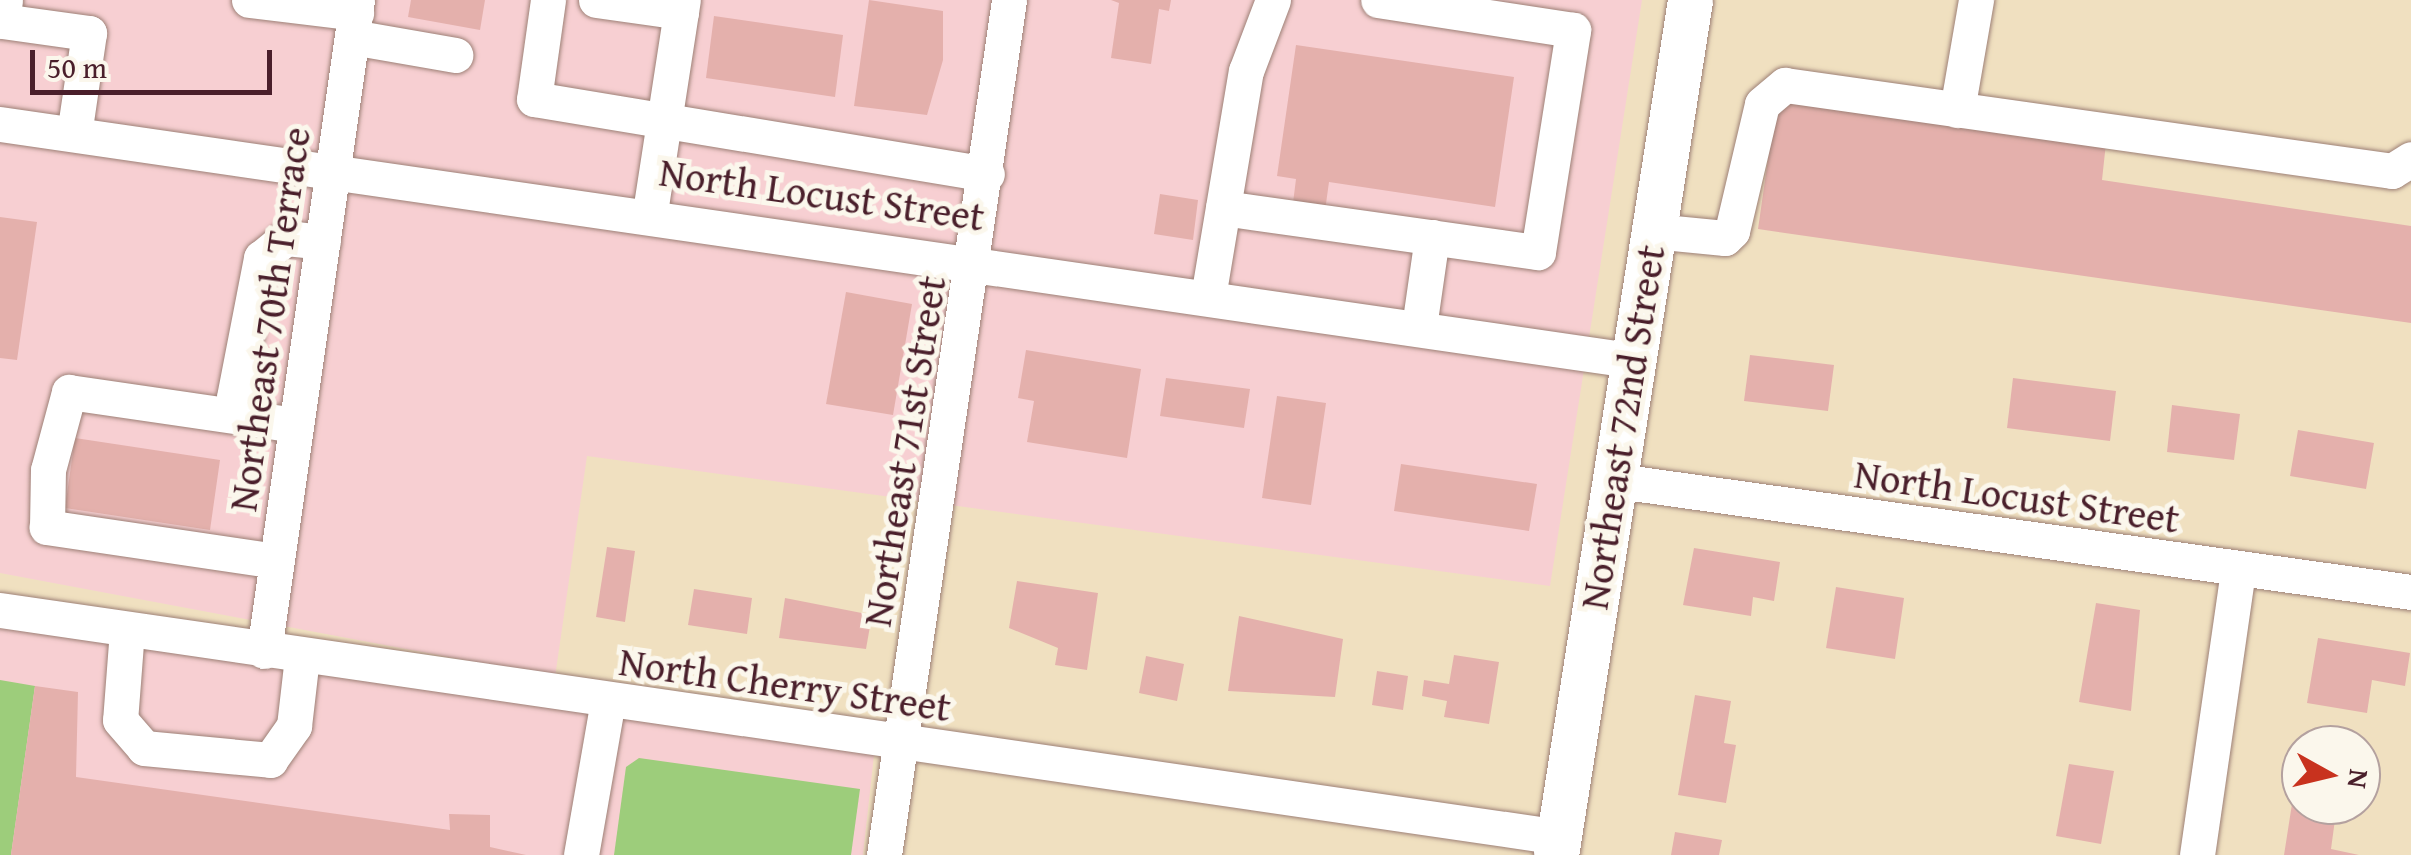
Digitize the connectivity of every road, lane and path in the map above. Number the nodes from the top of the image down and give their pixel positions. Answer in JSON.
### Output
{"nodes":[{"id":1,"x":249,"y":0,"type":"edge"},
{"id":2,"x":548,"y":0,"type":"edge"},
{"id":3,"x":596,"y":0,"type":"edge"},
{"id":4,"x":1010,"y":0,"type":"edge"},
{"id":5,"x":1273,"y":0,"type":"edge"},
{"id":6,"x":1378,"y":0,"type":"edge"},
{"id":7,"x":1690,"y":0,"type":"edge"},
{"id":8,"x":1976,"y":0,"type":"edge"},
{"id":9,"x":682,"y":6,"type":"edge"},
{"id":10,"x":2,"y":14,"type":"edge"},
{"id":11,"x":91,"y":16,"type":"edge"},
{"id":12,"x":355,"y":17,"type":"edge"},
{"id":13,"x":455,"y":54,"type":"dead end"},
{"id":14,"x":1957,"y":110,"type":"junction"},
{"id":15,"x":664,"y":118,"type":"junction"},
{"id":16,"x":0,"y":124,"type":"edge"},
{"id":17,"x":74,"y":134,"type":"junction"},
{"id":18,"x":2411,"y":159,"type":"edge"},
{"id":19,"x":335,"y":169,"type":"junction"},
{"id":20,"x":987,"y":174,"type":"junction"},
{"id":21,"x":1223,"y":208,"type":"junction"},
{"id":22,"x":650,"y":212,"type":"junction"},
{"id":23,"x":1654,"y":230,"type":"junction"},
{"id":24,"x":1432,"y":237,"type":"junction"},
{"id":25,"x":324,"y":242,"type":"junction"},
{"id":26,"x":977,"y":260,"type":"junction"},
{"id":27,"x":1208,"y":297,"type":"junction"},
{"id":28,"x":1419,"y":327,"type":"junction"},
{"id":29,"x":1630,"y":360,"type":"junction"},
{"id":30,"x":249,"y":416,"type":"junction"},
{"id":31,"x":294,"y":425,"type":"junction"},
{"id":32,"x":1611,"y":480,"type":"junction"},
{"id":33,"x":276,"y":561,"type":"junction"},
{"id":34,"x":2238,"y":568,"type":"junction"},
{"id":35,"x":2411,"y":592,"type":"edge"},
{"id":36,"x":0,"y":610,"type":"edge"},
{"id":37,"x":127,"y":630,"type":"junction"},
{"id":38,"x":264,"y":651,"type":"junction"},
{"id":39,"x":302,"y":657,"type":"junction"},
{"id":40,"x":608,"y":701,"type":"junction"},
{"id":41,"x":902,"y":743,"type":"junction"},
{"id":42,"x":1558,"y":846,"type":"edge"},
{"id":43,"x":581,"y":855,"type":"edge"},
{"id":44,"x":884,"y":855,"type":"edge"},
{"id":45,"x":2197,"y":855,"type":"edge"}],
"edges":[{"from":1,"to":12,"type":"street"},
{"from":2,"to":15,"type":"street"},
{"from":3,"to":9,"type":"street"},
{"from":4,"to":20,"type":"street","name":"Northeast 71st Street"},
{"from":5,"to":21,"type":"street"},
{"from":6,"to":24,"type":"street"},
{"from":7,"to":23,"type":"main road","name":"Northeast 72nd Street"},
{"from":8,"to":14,"type":"street"},
{"from":9,"to":15,"type":"street"},
{"from":10,"to":11,"type":"street"},
{"from":11,"to":17,"type":"street"},
{"from":12,"to":13,"type":"street"},
{"from":12,"to":19,"type":"street","name":"Northeast 70th Terrace"},
{"from":14,"to":18,"type":"street"},
{"from":14,"to":23,"type":"street"},
{"from":15,"to":20,"type":"street"},
{"from":15,"to":22,"type":"street"},
{"from":16,"to":17,"type":"street","name":"North Locust Street"},
{"from":17,"to":19,"type":"street","name":"North Locust Street"},
{"from":19,"to":22,"type":"street","name":"North Locust Street"},
{"from":19,"to":25,"type":"street","name":"Northeast 70th Terrace"},
{"from":20,"to":26,"type":"street","name":"Northeast 71st Street"},
{"from":21,"to":24,"type":"street"},
{"from":21,"to":27,"type":"street"},
{"from":22,"to":26,"type":"street","name":"North Locust Street"},
{"from":23,"to":29,"type":"main road","name":"Northeast 72nd Street"},
{"from":24,"to":28,"type":"street"},
{"from":25,"to":30,"type":"street"},
{"from":25,"to":31,"type":"street","name":"Northeast 70th Terrace"},
{"from":26,"to":27,"type":"street","name":"North Locust Street"},
{"from":26,"to":41,"type":"street","name":"Northeast 71st Street"},
{"from":27,"to":28,"type":"street","name":"North Locust Street"},
{"from":28,"to":29,"type":"street","name":"North Locust Street"},
{"from":29,"to":32,"type":"main road","name":"Northeast 72nd Street"},
{"from":30,"to":31,"type":"street"},
{"from":30,"to":33,"type":"street"},
{"from":31,"to":33,"type":"street","name":"Northeast 70th Terrace"},
{"from":32,"to":34,"type":"street","name":"North Locust Street"},
{"from":32,"to":42,"type":"main road","name":"Northeast 72nd Street"},
{"from":33,"to":38,"type":"street","name":"Northeast 70th Terrace"},
{"from":34,"to":35,"type":"street","name":"North Locust Street"},
{"from":34,"to":45,"type":"street"},
{"from":36,"to":37,"type":"street","name":"North Cherry Street"},
{"from":37,"to":38,"type":"street","name":"North Cherry Street"},
{"from":37,"to":39,"type":"street"},
{"from":38,"to":39,"type":"street","name":"North Cherry Street"},
{"from":39,"to":40,"type":"street","name":"North Cherry Street"},
{"from":40,"to":41,"type":"street","name":"North Cherry Street"},
{"from":40,"to":43,"type":"street"},
{"from":41,"to":42,"type":"street","name":"North Cherry Street"},
{"from":41,"to":44,"type":"street","name":"Northeast 71st Street"}]}
